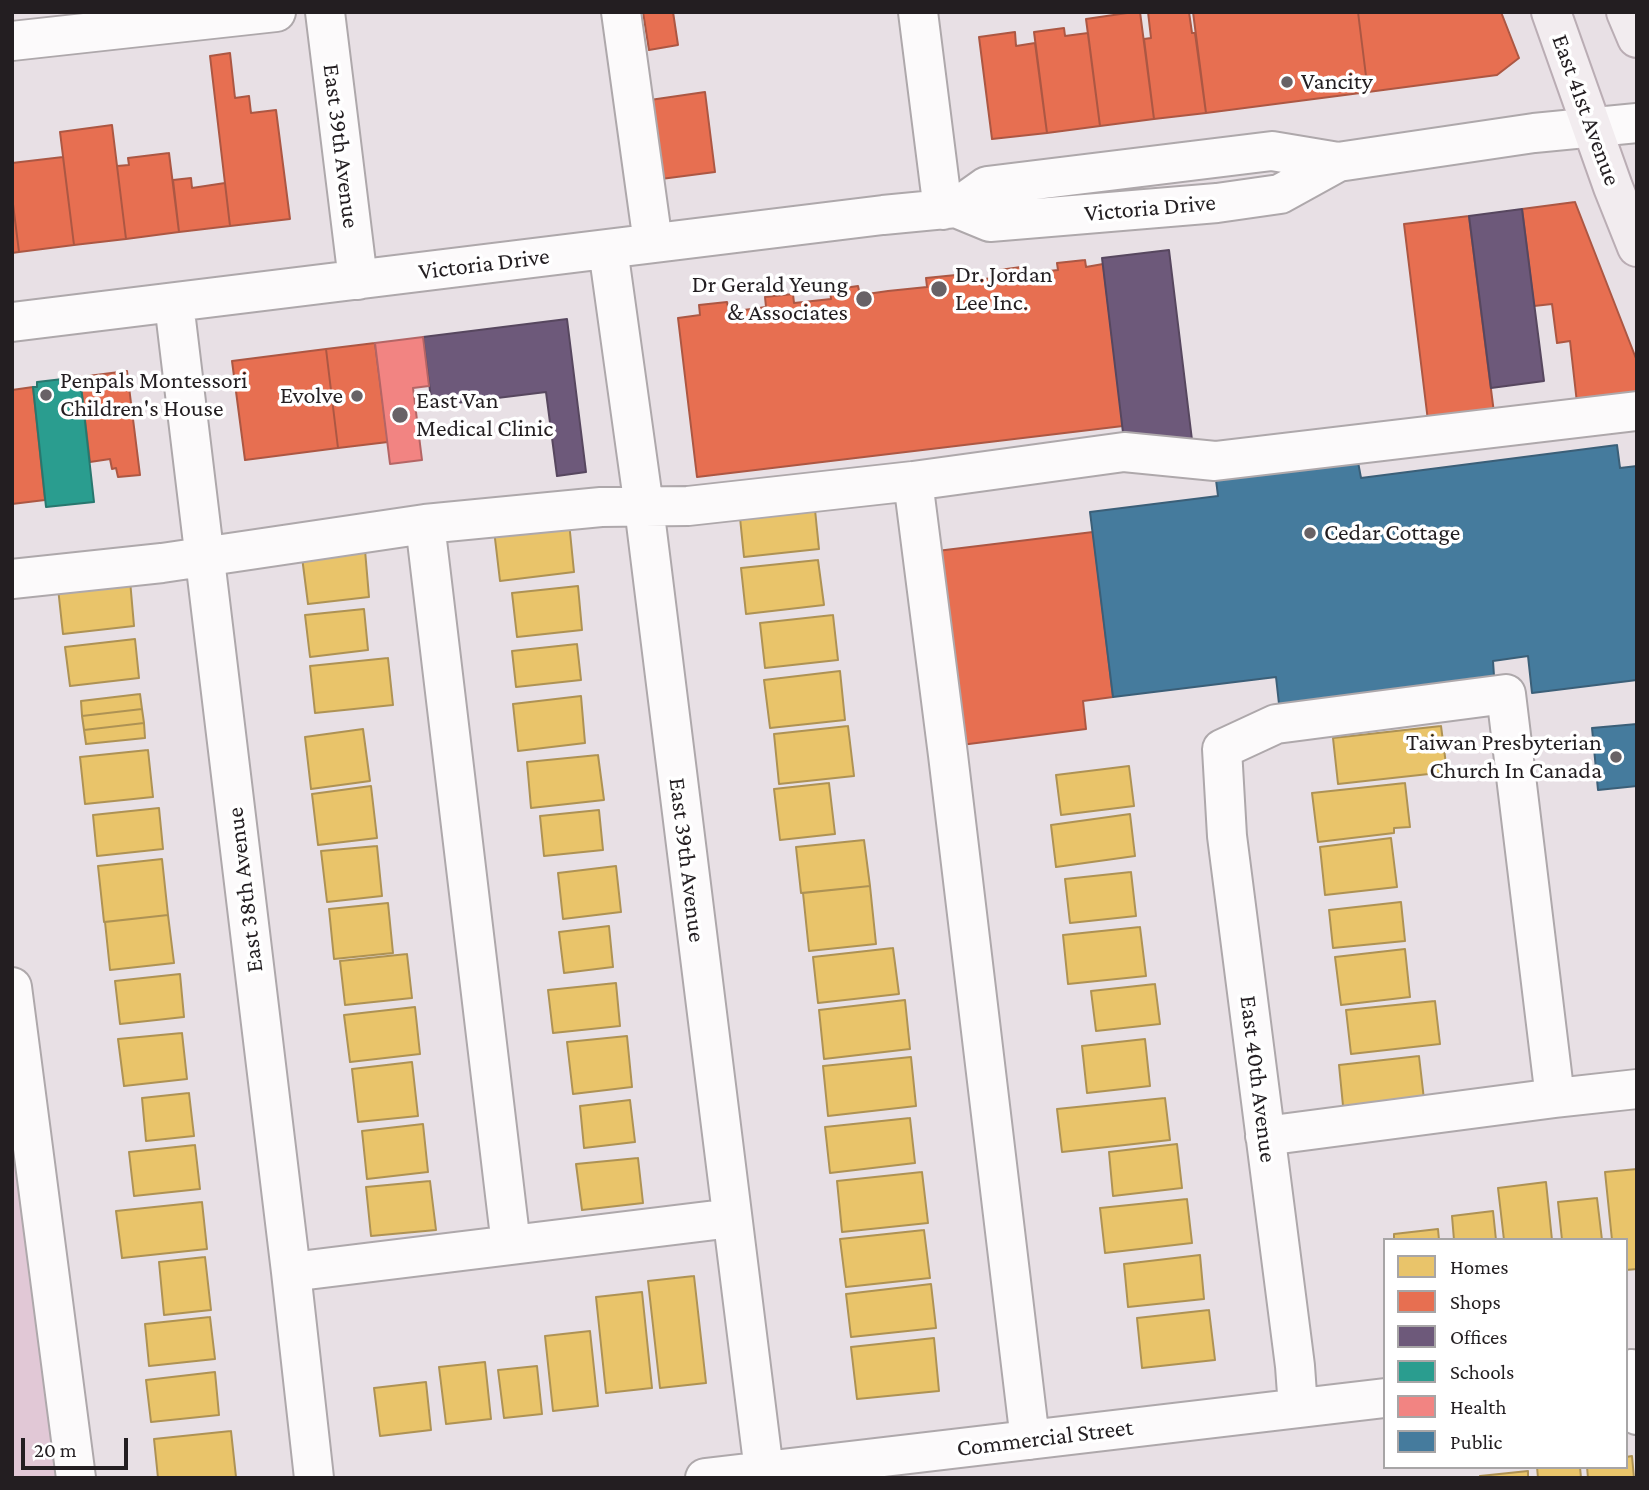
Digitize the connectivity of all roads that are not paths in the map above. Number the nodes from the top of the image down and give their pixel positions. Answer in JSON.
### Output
{"nodes":[{"id":1,"x":276,"y":12,"type":"edge"},
{"id":2,"x":325,"y":12,"type":"edge"},
{"id":3,"x":621,"y":12,"type":"edge"},
{"id":4,"x":918,"y":12,"type":"edge"},
{"id":5,"x":1551,"y":12,"type":"edge"},
{"id":6,"x":1626,"y":12,"type":"edge"},
{"id":7,"x":17,"y":31,"type":"edge"},
{"id":8,"x":1637,"y":38,"type":"edge"},
{"id":9,"x":1637,"y":122,"type":"edge"},
{"id":10,"x":1592,"y":127,"type":"junction"},
{"id":11,"x":949,"y":209,"type":"junction"},
{"id":12,"x":653,"y":243,"type":"junction"},
{"id":13,"x":1637,"y":247,"type":"edge"},
{"id":14,"x":608,"y":249,"type":"junction"},
{"id":15,"x":358,"y":280,"type":"junction"},
{"id":16,"x":174,"y":303,"type":"junction"},
{"id":17,"x":12,"y":322,"type":"edge"},
{"id":18,"x":1637,"y":411,"type":"edge"},
{"id":19,"x":913,"y":481,"type":"junction"},
{"id":20,"x":644,"y":507,"type":"junction"},
{"id":21,"x":425,"y":524,"type":"junction"},
{"id":22,"x":205,"y":557,"type":"junction"},
{"id":23,"x":12,"y":579,"type":"edge"},
{"id":24,"x":12,"y":987,"type":"edge"},
{"id":25,"x":1637,"y":1089,"type":"edge"},
{"id":26,"x":1555,"y":1098,"type":"junction"},
{"id":27,"x":1265,"y":1136,"type":"junction"},
{"id":28,"x":732,"y":1218,"type":"junction"},
{"id":29,"x":511,"y":1245,"type":"junction"},
{"id":30,"x":291,"y":1272,"type":"junction"},
{"id":31,"x":1632,"y":1369,"type":"edge"},
{"id":32,"x":1383,"y":1398,"type":"edge"},
{"id":33,"x":1298,"y":1408,"type":"junction"},
{"id":34,"x":1637,"y":1415,"type":"edge"},
{"id":35,"x":1030,"y":1440,"type":"junction"},
{"id":36,"x":764,"y":1471,"type":"junction"},
{"id":37,"x":76,"y":1478,"type":"edge"},
{"id":38,"x":314,"y":1478,"type":"edge"},
{"id":39,"x":705,"y":1478,"type":"edge"}],
"edges":[{"from":1,"to":7,"type":"street"},
{"from":2,"to":15,"type":"street","name":"East 39th Avenue"},
{"from":3,"to":12,"type":"street"},
{"from":4,"to":11,"type":"street"},
{"from":5,"to":10,"type":"main road","name":"East 41st Avenue"},
{"from":6,"to":8,"type":"main road"},
{"from":9,"to":10,"type":"street","name":"Victoria Drive"},
{"from":10,"to":11,"type":"street","name":"Victoria Drive"},
{"from":10,"to":13,"type":"main road","name":"East 41st Avenue"},
{"from":11,"to":12,"type":"street","name":"Victoria Drive"},
{"from":12,"to":14,"type":"street","name":"Victoria Drive"},
{"from":14,"to":15,"type":"street","name":"Victoria Drive"},
{"from":14,"to":20,"type":"street","name":"East 39th Avenue"},
{"from":15,"to":16,"type":"street","name":"Victoria Drive"},
{"from":16,"to":17,"type":"street","name":"Victoria Drive"},
{"from":16,"to":22,"type":"street","name":"East 38th Avenue"},
{"from":18,"to":19,"type":"street"},
{"from":19,"to":20,"type":"street"},
{"from":19,"to":35,"type":"street"},
{"from":20,"to":21,"type":"street"},
{"from":20,"to":28,"type":"street","name":"East 39th Avenue"},
{"from":21,"to":22,"type":"street"},
{"from":21,"to":29,"type":"street"},
{"from":22,"to":23,"type":"street"},
{"from":22,"to":30,"type":"street","name":"East 38th Avenue"},
{"from":24,"to":37,"type":"street"},
{"from":25,"to":26,"type":"street"},
{"from":26,"to":27,"type":"street"},
{"from":26,"to":27,"type":"street","name":"East 40th Avenue"},
{"from":27,"to":33,"type":"street","name":"East 40th Avenue"},
{"from":28,"to":29,"type":"street"},
{"from":28,"to":36,"type":"street","name":"East 39th Avenue"},
{"from":29,"to":30,"type":"street"},
{"from":30,"to":38,"type":"street","name":"East 38th Avenue"},
{"from":31,"to":34,"type":"street"},
{"from":32,"to":33,"type":"street","name":"Commercial Street"},
{"from":33,"to":35,"type":"street","name":"Commercial Street"},
{"from":35,"to":36,"type":"street","name":"Commercial Street"},
{"from":36,"to":39,"type":"street","name":"Commercial Street"}]}
